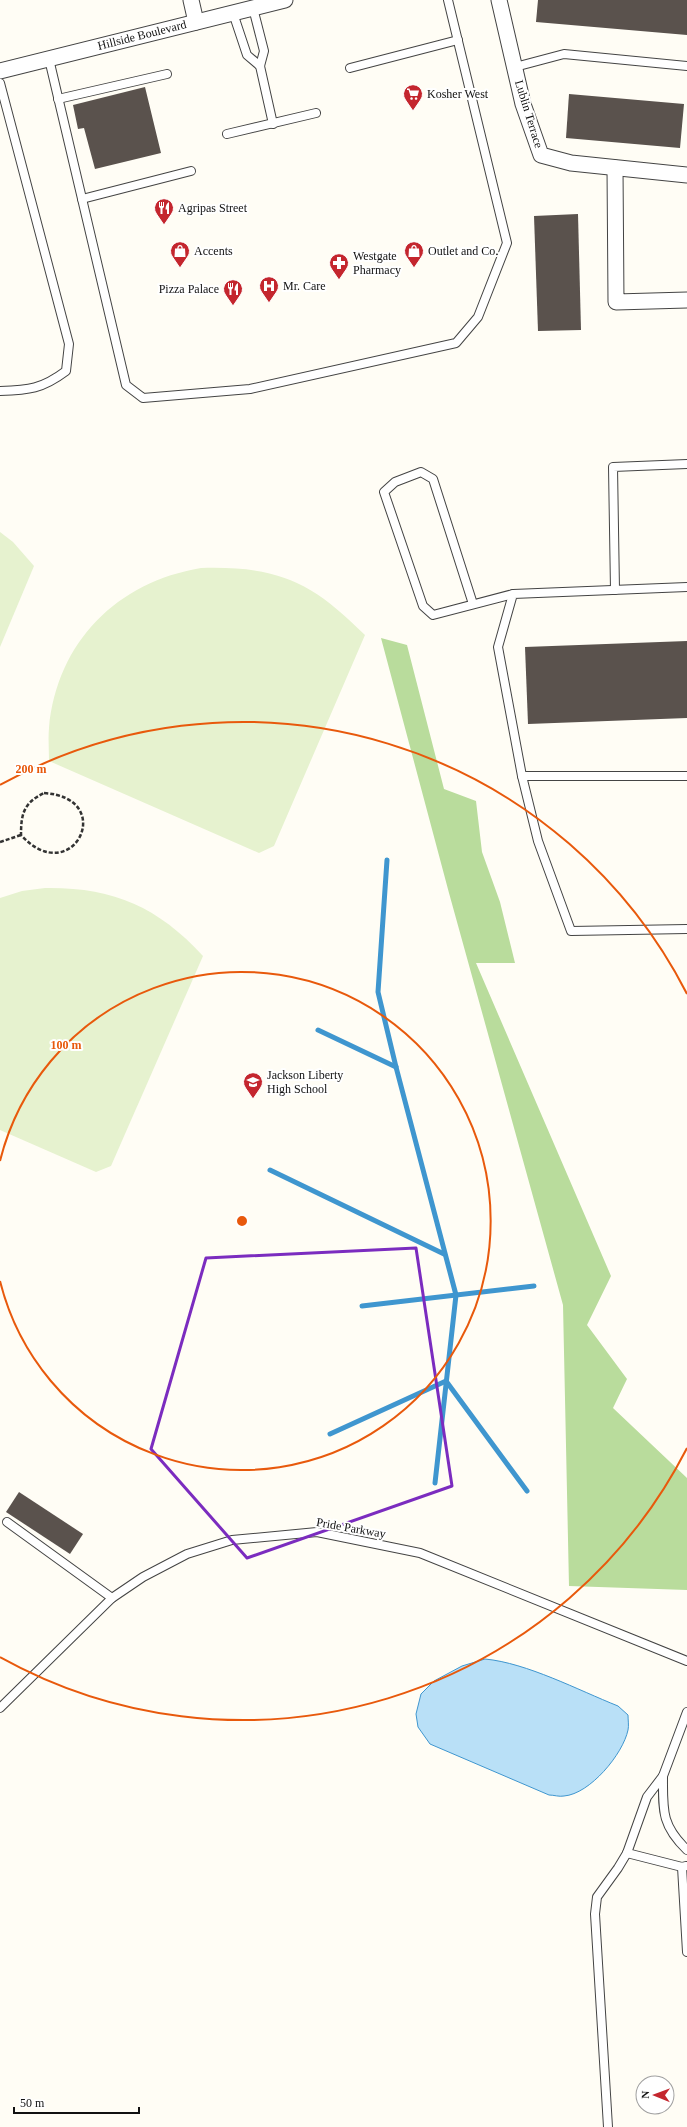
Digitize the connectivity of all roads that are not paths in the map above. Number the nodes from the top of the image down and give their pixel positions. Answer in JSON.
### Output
{"nodes":[{"id":1,"x":191,"y":0,"type":"edge"},
{"id":2,"x":285,"y":0,"type":"edge"},
{"id":3,"x":448,"y":0,"type":"edge"},
{"id":4,"x":499,"y":0,"type":"edge"},
{"id":5,"x":253,"y":8,"type":"junction"},
{"id":6,"x":233,"y":13,"type":"junction"},
{"id":7,"x":196,"y":22,"type":"junction"},
{"id":8,"x":458,"y":40,"type":"junction"},
{"id":9,"x":49,"y":59,"type":"junction"},
{"id":10,"x":260,"y":66,"type":"junction"},
{"id":11,"x":687,"y":66,"type":"edge"},
{"id":12,"x":515,"y":67,"type":"junction"},
{"id":13,"x":350,"y":68,"type":"dead end"},
{"id":14,"x":0,"y":71,"type":"edge"},
{"id":15,"x":167,"y":74,"type":"dead end"},
{"id":16,"x":0,"y":83,"type":"edge"},
{"id":17,"x":58,"y":99,"type":"junction"},
{"id":18,"x":316,"y":113,"type":"dead end"},
{"id":19,"x":273,"y":124,"type":"junction"},
{"id":20,"x":227,"y":134,"type":"dead end"},
{"id":21,"x":615,"y":168,"type":"junction"},
{"id":22,"x":191,"y":171,"type":"dead end"},
{"id":23,"x":687,"y":175,"type":"edge"},
{"id":24,"x":82,"y":200,"type":"junction"},
{"id":25,"x":687,"y":300,"type":"edge"},
{"id":26,"x":0,"y":391,"type":"edge"},
{"id":27,"x":687,"y":464,"type":"edge"},
{"id":28,"x":687,"y":587,"type":"edge"},
{"id":29,"x":615,"y":590,"type":"junction"},
{"id":30,"x":513,"y":594,"type":"junction"},
{"id":31,"x":473,"y":604,"type":"junction"},
{"id":32,"x":522,"y":776,"type":"junction"},
{"id":33,"x":687,"y":776,"type":"edge"},
{"id":34,"x":687,"y":929,"type":"edge"},
{"id":35,"x":7,"y":1522,"type":"dead end"},
{"id":36,"x":112,"y":1598,"type":"junction"},
{"id":37,"x":687,"y":1662,"type":"edge"},
{"id":38,"x":0,"y":1708,"type":"edge"},
{"id":39,"x":687,"y":1712,"type":"edge"},
{"id":40,"x":664,"y":1776,"type":"junction"},
{"id":41,"x":687,"y":1850,"type":"edge"},
{"id":42,"x":627,"y":1853,"type":"junction"},
{"id":43,"x":684,"y":1866,"type":"edge"},
{"id":44,"x":687,"y":1952,"type":"edge"},
{"id":45,"x":608,"y":2127,"type":"edge"}],
"edges":[{"from":1,"to":7,"type":"street"},
{"from":2,"to":5,"type":"street","name":"Hillside Boulevard"},
{"from":3,"to":8,"type":"lane"},
{"from":4,"to":12,"type":"street","name":"Lublin Terrace"},
{"from":5,"to":6,"type":"street","name":"Hillside Boulevard"},
{"from":5,"to":10,"type":"lane"},
{"from":6,"to":7,"type":"street","name":"Hillside Boulevard"},
{"from":6,"to":10,"type":"lane"},
{"from":7,"to":9,"type":"street","name":"Hillside Boulevard"},
{"from":8,"to":13,"type":"lane"},
{"from":8,"to":24,"type":"lane"},
{"from":9,"to":14,"type":"street","name":"Hillside Boulevard"},
{"from":9,"to":17,"type":"lane"},
{"from":10,"to":19,"type":"lane"},
{"from":11,"to":12,"type":"lane"},
{"from":12,"to":21,"type":"street","name":"Lublin Terrace"},
{"from":15,"to":17,"type":"lane"},
{"from":16,"to":26,"type":"lane"},
{"from":17,"to":24,"type":"lane"},
{"from":18,"to":19,"type":"lane"},
{"from":19,"to":20,"type":"lane"},
{"from":21,"to":23,"type":"street","name":"Lublin Terrace"},
{"from":21,"to":25,"type":"street"},
{"from":22,"to":24,"type":"lane"},
{"from":27,"to":29,"type":"lane"},
{"from":28,"to":29,"type":"lane"},
{"from":29,"to":30,"type":"lane"},
{"from":30,"to":31,"type":"lane"},
{"from":30,"to":32,"type":"lane"},
{"from":31,"to":31,"type":"lane"},
{"from":32,"to":33,"type":"lane"},
{"from":32,"to":34,"type":"lane"},
{"from":35,"to":36,"type":"lane"},
{"from":36,"to":37,"type":"lane","name":"Pride Parkway"},
{"from":36,"to":38,"type":"lane","name":"Pride Parkway"},
{"from":39,"to":40,"type":"lane"},
{"from":40,"to":41,"type":"lane"},
{"from":40,"to":42,"type":"lane"},
{"from":42,"to":43,"type":"lane"},
{"from":42,"to":45,"type":"lane"},
{"from":43,"to":44,"type":"lane"}]}
